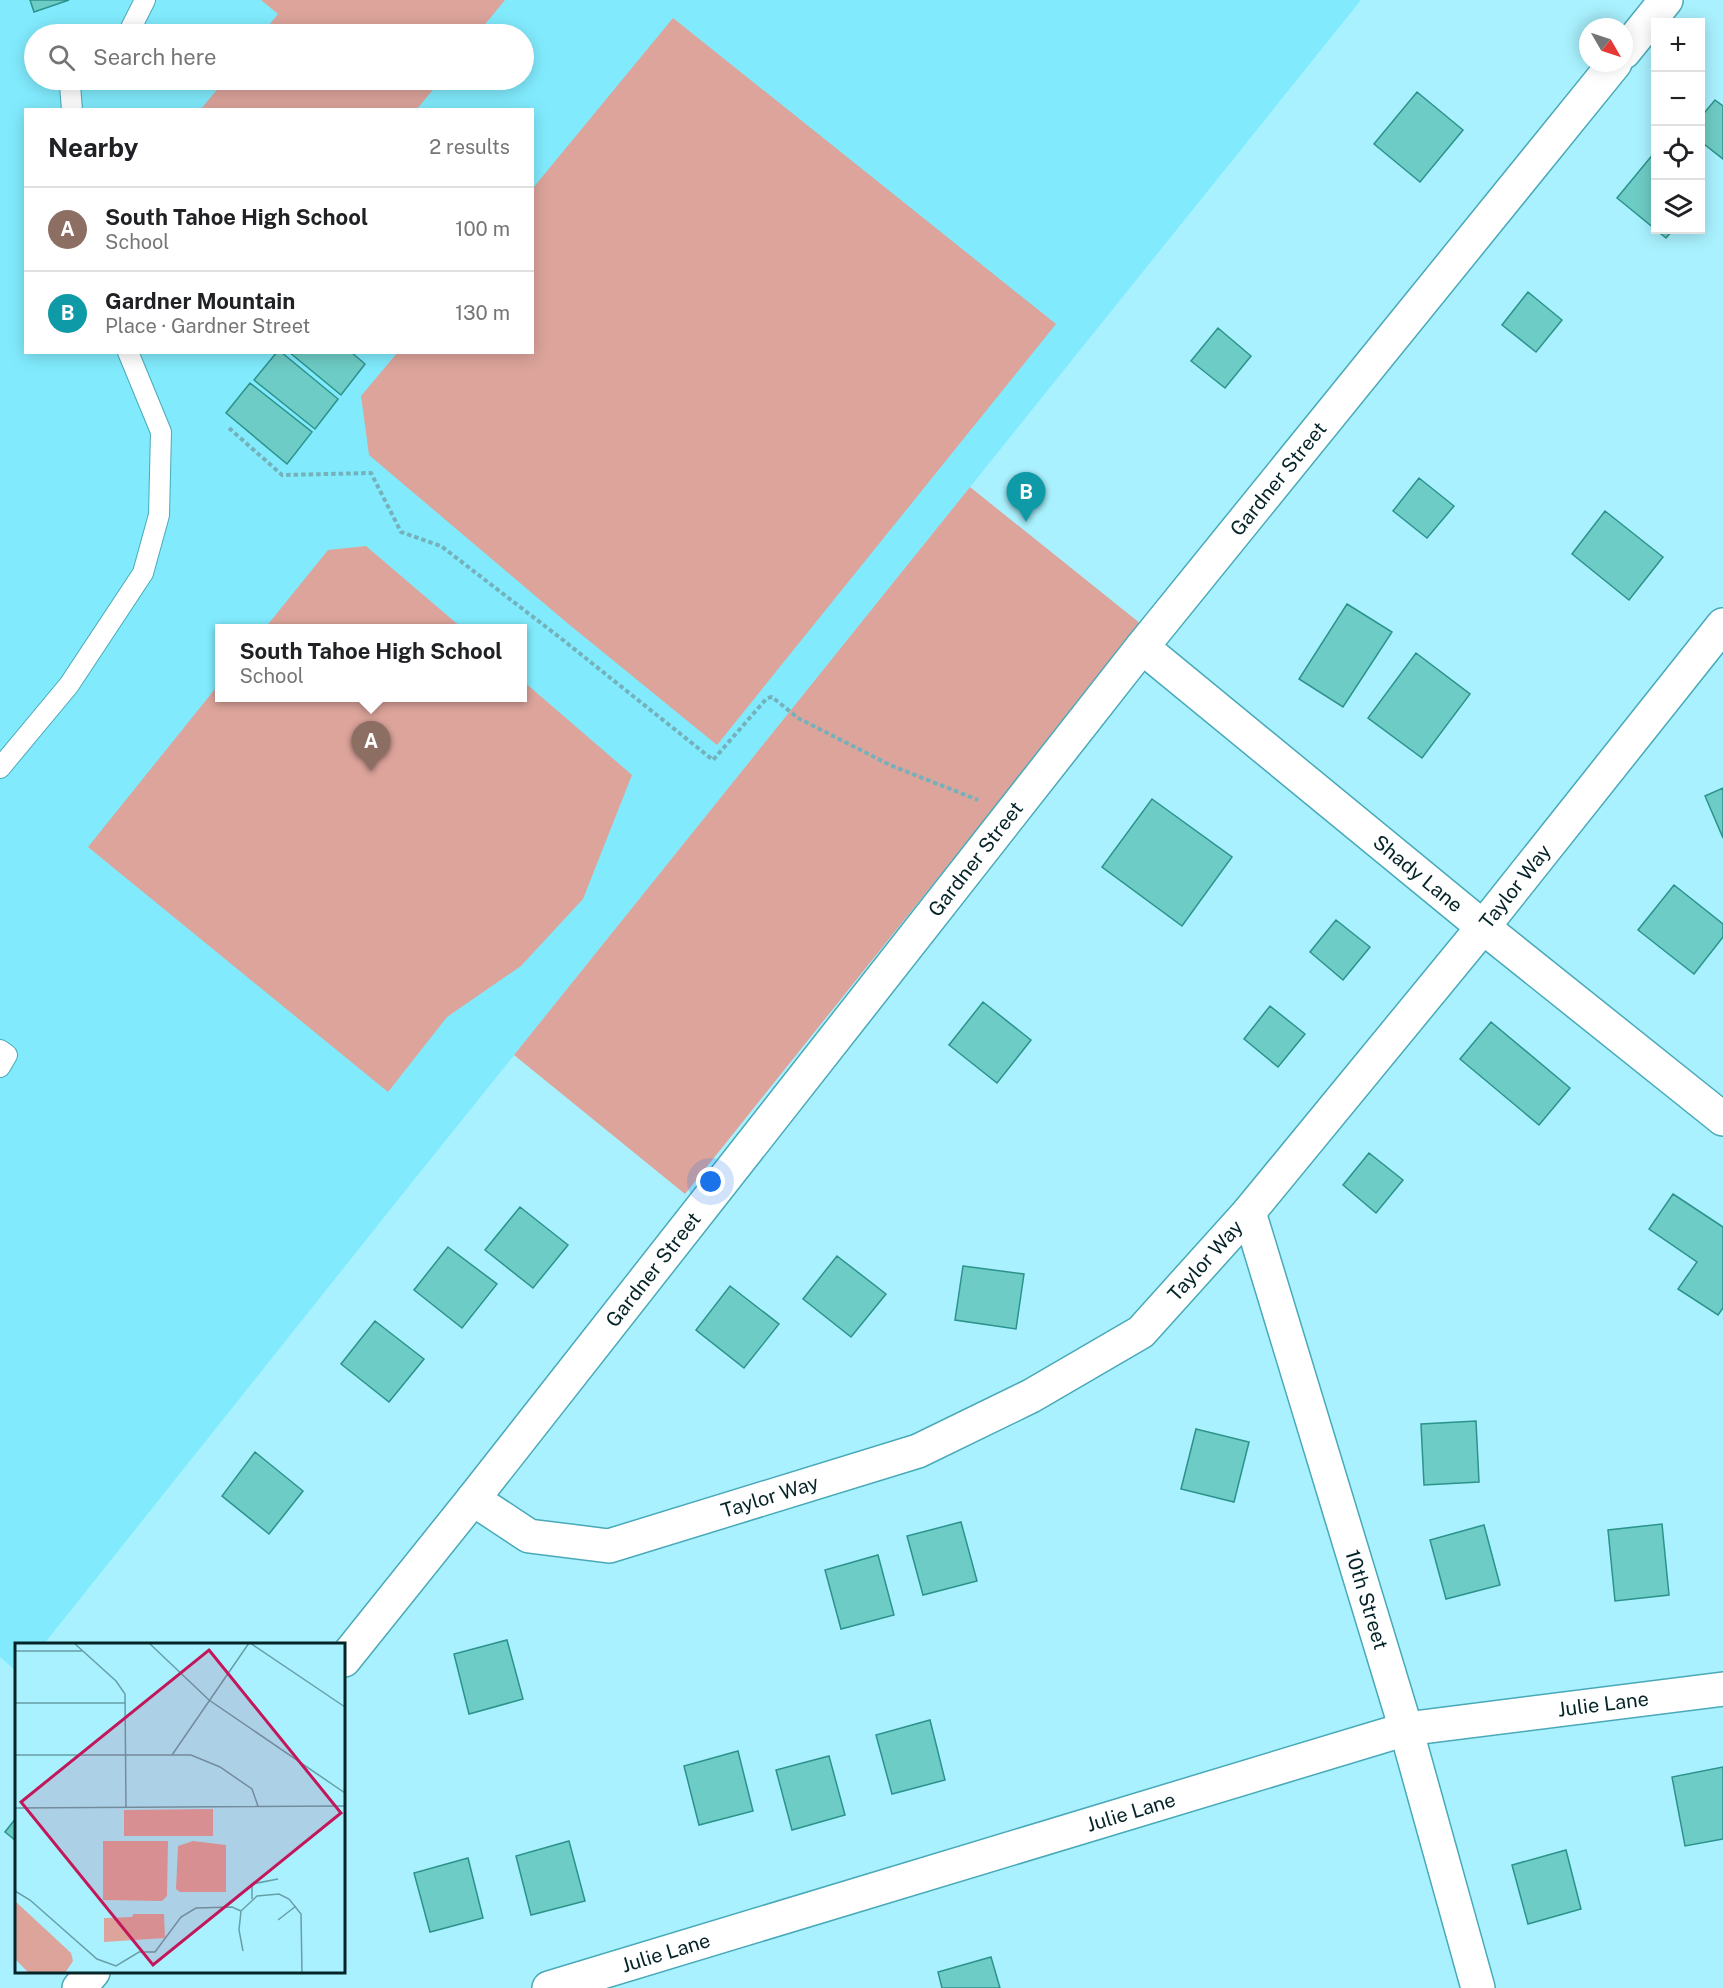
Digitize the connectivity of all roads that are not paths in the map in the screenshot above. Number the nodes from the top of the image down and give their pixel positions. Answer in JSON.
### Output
{"nodes":[{"id":1,"x":145,"y":0,"type":"edge"},
{"id":2,"x":1666,"y":0,"type":"edge"},
{"id":3,"x":133,"y":24,"type":"edge"},
{"id":4,"x":1633,"y":41,"type":"edge"},
{"id":5,"x":1609,"y":72,"type":"edge"},
{"id":6,"x":70,"y":90,"type":"edge"},
{"id":7,"x":72,"y":108,"type":"edge"},
{"id":8,"x":129,"y":354,"type":"edge"},
{"id":9,"x":1723,"y":625,"type":"edge"},
{"id":10,"x":1142,"y":647,"type":"junction"},
{"id":11,"x":0,"y":768,"type":"edge"},
{"id":12,"x":1483,"y":927,"type":"junction"},
{"id":13,"x":0,"y":1050,"type":"edge"},
{"id":14,"x":0,"y":1067,"type":"edge"},
{"id":15,"x":1723,"y":1119,"type":"edge"},
{"id":16,"x":1249,"y":1212,"type":"junction"},
{"id":17,"x":473,"y":1499,"type":"junction"},
{"id":18,"x":345,"y":1659,"type":"edge"},
{"id":19,"x":1723,"y":1689,"type":"edge"},
{"id":20,"x":1406,"y":1729,"type":"junction"},
{"id":21,"x":91,"y":1973,"type":"edge"},
{"id":22,"x":79,"y":1988,"type":"edge"},
{"id":23,"x":549,"y":1988,"type":"edge"},
{"id":24,"x":1478,"y":1988,"type":"edge"}],
"edges":[{"from":1,"to":3,"type":"lane"},
{"from":2,"to":4,"type":"street"},
{"from":5,"to":10,"type":"street","name":"Gardner Street"},
{"from":6,"to":7,"type":"lane"},
{"from":8,"to":11,"type":"lane"},
{"from":9,"to":12,"type":"street","name":"Taylor Way"},
{"from":10,"to":12,"type":"street","name":"Shady Lane"},
{"from":10,"to":17,"type":"street","name":"Gardner Street"},
{"from":12,"to":15,"type":"street","name":"Shady Lane"},
{"from":12,"to":16,"type":"street","name":"Taylor Way"},
{"from":13,"to":14,"type":"lane"},
{"from":16,"to":17,"type":"street","name":"Taylor Way"},
{"from":16,"to":20,"type":"street","name":"10th Street"},
{"from":17,"to":18,"type":"street","name":"Gardner Street"},
{"from":19,"to":20,"type":"street","name":"Julie Lane"},
{"from":20,"to":23,"type":"street","name":"Julie Lane"},
{"from":20,"to":24,"type":"street","name":"10th Street"},
{"from":21,"to":22,"type":"street"}]}
